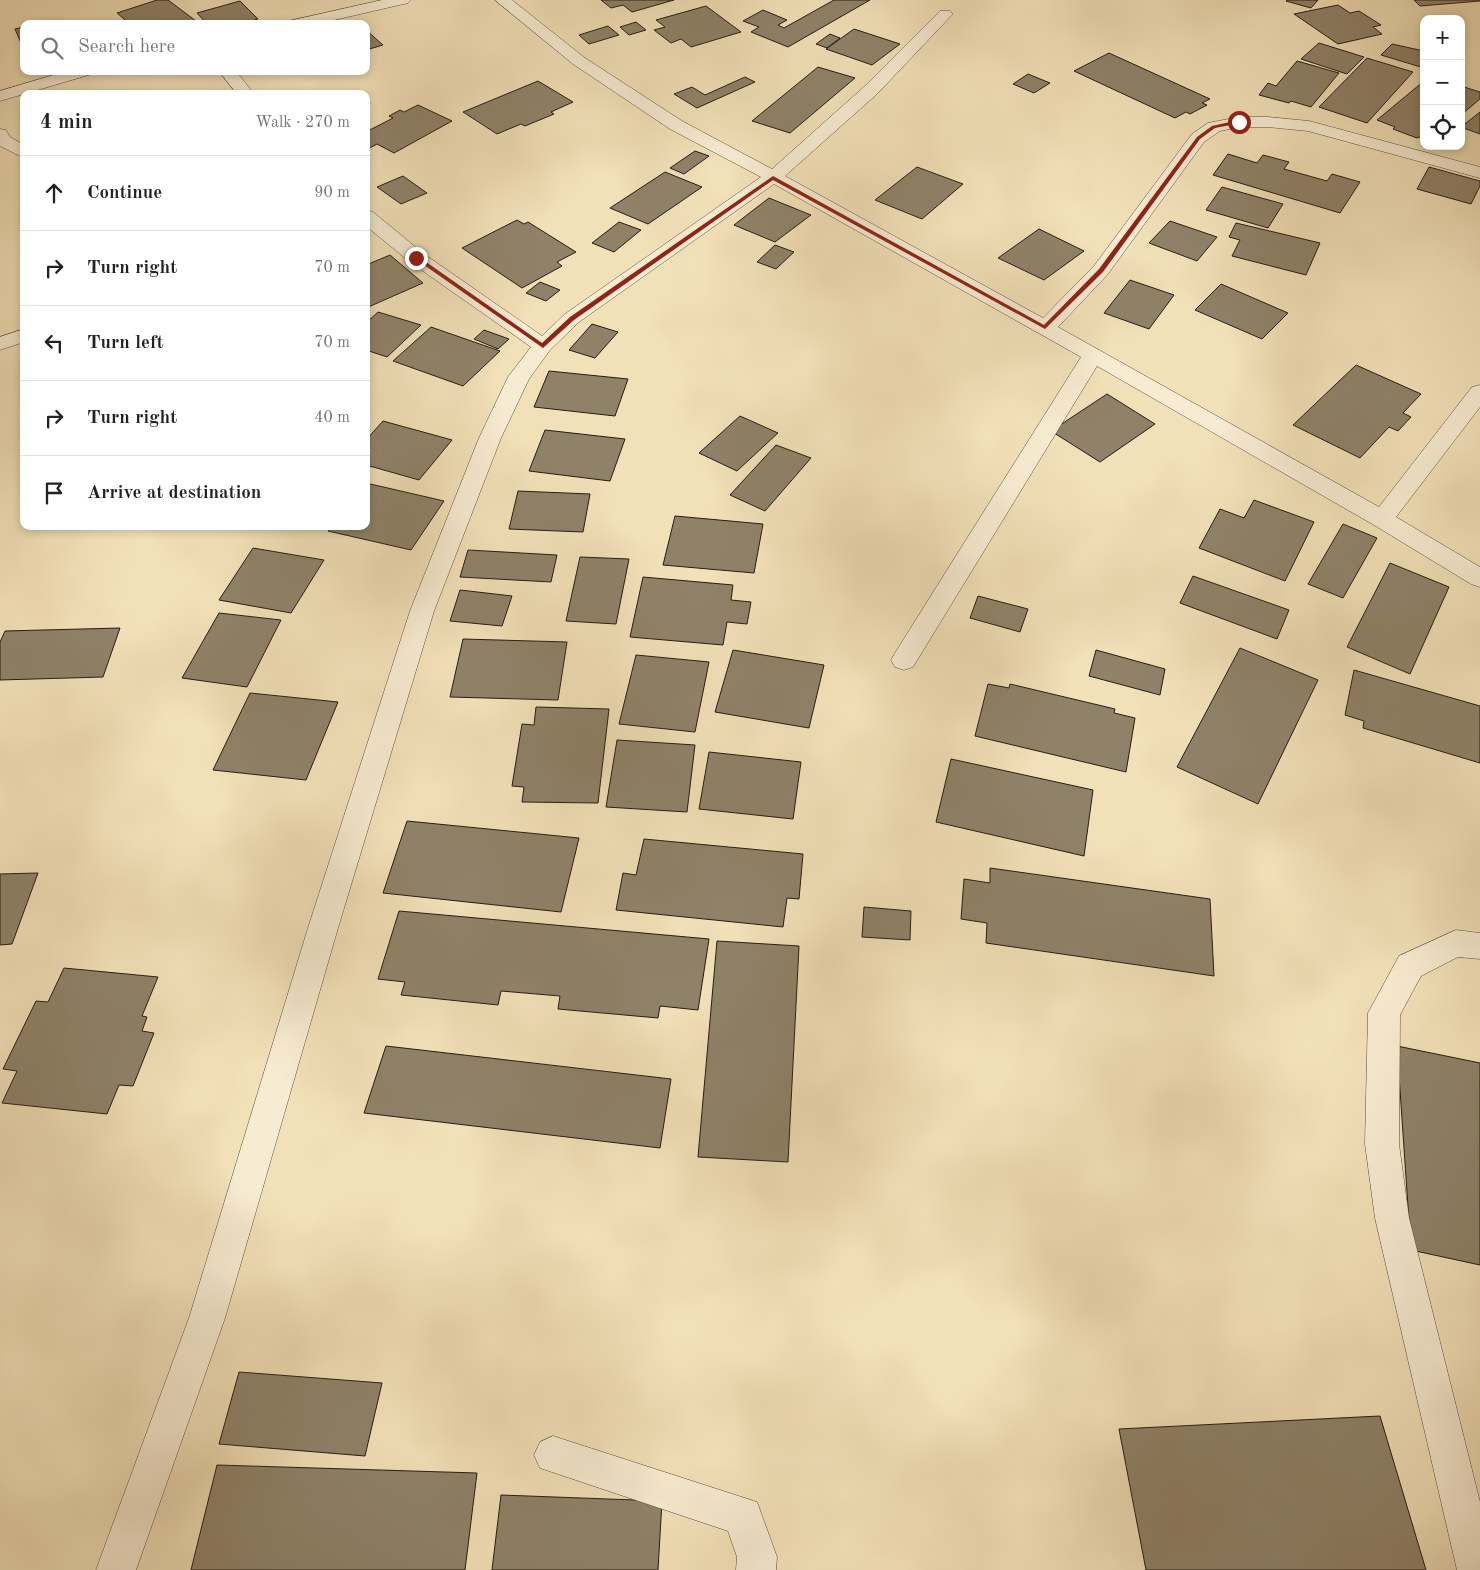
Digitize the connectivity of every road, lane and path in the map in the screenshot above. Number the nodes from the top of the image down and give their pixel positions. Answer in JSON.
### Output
{"nodes":[{"id":1,"x":403,"y":0,"type":"edge"},
{"id":2,"x":503,"y":0,"type":"edge"},
{"id":3,"x":945,"y":14,"type":"dead end"},
{"id":4,"x":313,"y":20,"type":"edge"},
{"id":5,"x":72,"y":75,"type":"edge"},
{"id":6,"x":230,"y":75,"type":"edge"},
{"id":7,"x":20,"y":90,"type":"edge"},
{"id":8,"x":21,"y":90,"type":"edge"},
{"id":9,"x":243,"y":90,"type":"edge"},
{"id":10,"x":0,"y":96,"type":"edge"},
{"id":11,"x":0,"y":134,"type":"edge"},
{"id":12,"x":20,"y":151,"type":"edge"},
{"id":13,"x":1480,"y":173,"type":"edge"},
{"id":14,"x":773,"y":177,"type":"junction"},
{"id":15,"x":370,"y":219,"type":"edge"},
{"id":16,"x":1045,"y":328,"type":"junction"},
{"id":17,"x":20,"y":336,"type":"edge"},
{"id":18,"x":0,"y":344,"type":"edge"},
{"id":19,"x":543,"y":346,"type":"junction"},
{"id":20,"x":1093,"y":355,"type":"junction"},
{"id":21,"x":1480,"y":392,"type":"edge"},
{"id":22,"x":1382,"y":518,"type":"junction"},
{"id":23,"x":1480,"y":578,"type":"edge"},
{"id":24,"x":904,"y":660,"type":"dead end"},
{"id":25,"x":1480,"y":946,"type":"edge"},
{"id":26,"x":553,"y":1455,"type":"dead end"},
{"id":27,"x":116,"y":1570,"type":"edge"},
{"id":28,"x":756,"y":1570,"type":"edge"},
{"id":29,"x":1477,"y":1570,"type":"edge"}],
"edges":[{"from":1,"to":4,"type":"street"},
{"from":2,"to":14,"type":"street"},
{"from":3,"to":14,"type":"street"},
{"from":5,"to":8,"type":"street"},
{"from":6,"to":9,"type":"street"},
{"from":7,"to":10,"type":"street"},
{"from":11,"to":12,"type":"street"},
{"from":13,"to":16,"type":"street"},
{"from":14,"to":16,"type":"street"},
{"from":14,"to":19,"type":"street"},
{"from":15,"to":19,"type":"street"},
{"from":16,"to":20,"type":"street"},
{"from":17,"to":18,"type":"street"},
{"from":19,"to":27,"type":"street"},
{"from":20,"to":22,"type":"street"},
{"from":20,"to":24,"type":"street"},
{"from":21,"to":22,"type":"street"},
{"from":22,"to":23,"type":"street"},
{"from":25,"to":29,"type":"street"},
{"from":26,"to":28,"type":"street"}]}
